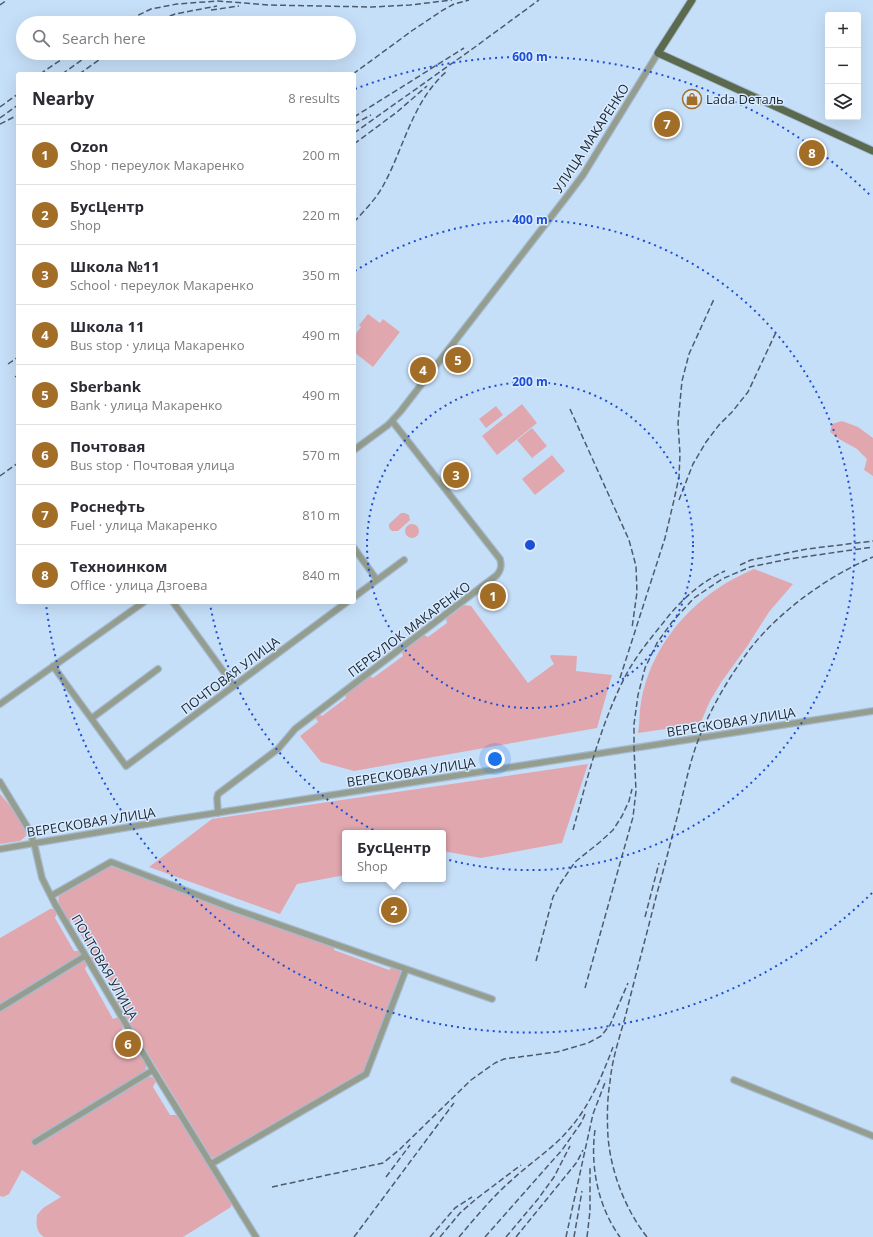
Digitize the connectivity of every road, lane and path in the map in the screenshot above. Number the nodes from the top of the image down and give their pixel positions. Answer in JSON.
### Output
{"nodes":[{"id":1,"x":692,"y":0,"type":"edge"},
{"id":2,"x":658,"y":54,"type":"junction"},
{"id":3,"x":873,"y":151,"type":"edge"},
{"id":4,"x":392,"y":421,"type":"junction"},
{"id":5,"x":356,"y":448,"type":"edge"},
{"id":6,"x":356,"y":551,"type":"edge"},
{"id":7,"x":404,"y":560,"type":"dead end"},
{"id":8,"x":377,"y":580,"type":"junction"},
{"id":9,"x":356,"y":596,"type":"edge"},
{"id":10,"x":141,"y":604,"type":"edge"},
{"id":11,"x":174,"y":604,"type":"edge"},
{"id":12,"x":344,"y":604,"type":"edge"},
{"id":13,"x":53,"y":666,"type":"junction"},
{"id":14,"x":158,"y":669,"type":"dead end"},
{"id":15,"x":234,"y":686,"type":"junction"},
{"id":16,"x":0,"y":703,"type":"edge"},
{"id":17,"x":873,"y":711,"type":"edge"},
{"id":18,"x":92,"y":718,"type":"junction"},
{"id":19,"x":0,"y":782,"type":"edge"},
{"id":20,"x":218,"y":813,"type":"junction"},
{"id":21,"x":34,"y":843,"type":"junction"},
{"id":22,"x":0,"y":849,"type":"edge"},
{"id":23,"x":51,"y":896,"type":"junction"},
{"id":24,"x":85,"y":956,"type":"junction"},
{"id":25,"x":406,"y":969,"type":"junction"},
{"id":26,"x":492,"y":999,"type":"dead end"},
{"id":27,"x":0,"y":1008,"type":"edge"},
{"id":28,"x":153,"y":1070,"type":"junction"},
{"id":29,"x":734,"y":1080,"type":"dead end"},
{"id":30,"x":873,"y":1136,"type":"edge"},
{"id":31,"x":35,"y":1142,"type":"dead end"},
{"id":32,"x":211,"y":1164,"type":"junction"},
{"id":33,"x":256,"y":1237,"type":"edge"}],
"edges":[{"from":1,"to":2,"type":"main road"},
{"from":2,"to":3,"type":"main road"},
{"from":2,"to":4,"type":"street","name":"УЛИЦА МАКАРЕНКО"},
{"from":4,"to":5,"type":"street","name":"УЛИЦА МАКАРЕНКО"},
{"from":4,"to":20,"type":"street","name":"ПЕРЕУЛОК МАКАРЕНКО"},
{"from":6,"to":8,"type":"street"},
{"from":7,"to":8,"type":"street"},
{"from":8,"to":9,"type":"street"},
{"from":10,"to":13,"type":"street"},
{"from":11,"to":15,"type":"street"},
{"from":12,"to":15,"type":"street","name":"ПОЧТОВАЯ УЛИЦА"},
{"from":13,"to":16,"type":"street"},
{"from":13,"to":18,"type":"street"},
{"from":14,"to":18,"type":"street"},
{"from":15,"to":18,"type":"street","name":"ПОЧТОВАЯ УЛИЦА"},
{"from":17,"to":20,"type":"street","name":"ВЕРЕСКОВАЯ УЛИЦА"},
{"from":19,"to":21,"type":"street","name":"ПОЧТОВАЯ УЛИЦА"},
{"from":20,"to":21,"type":"street","name":"ВЕРЕСКОВАЯ УЛИЦА"},
{"from":21,"to":22,"type":"street","name":"ВЕРЕСКОВАЯ УЛИЦА"},
{"from":21,"to":23,"type":"street","name":"ПОЧТОВАЯ УЛИЦА"},
{"from":23,"to":24,"type":"street","name":"ПОЧТОВАЯ УЛИЦА"},
{"from":23,"to":25,"type":"street"},
{"from":24,"to":27,"type":"street"},
{"from":24,"to":28,"type":"street","name":"ПОЧТОВАЯ УЛИЦА"},
{"from":25,"to":26,"type":"street"},
{"from":25,"to":32,"type":"street"},
{"from":28,"to":31,"type":"street"},
{"from":28,"to":32,"type":"street","name":"ПОЧТОВАЯ УЛИЦА"},
{"from":29,"to":30,"type":"street"},
{"from":32,"to":33,"type":"street","name":"ПОЧТОВАЯ УЛИЦА"}]}
